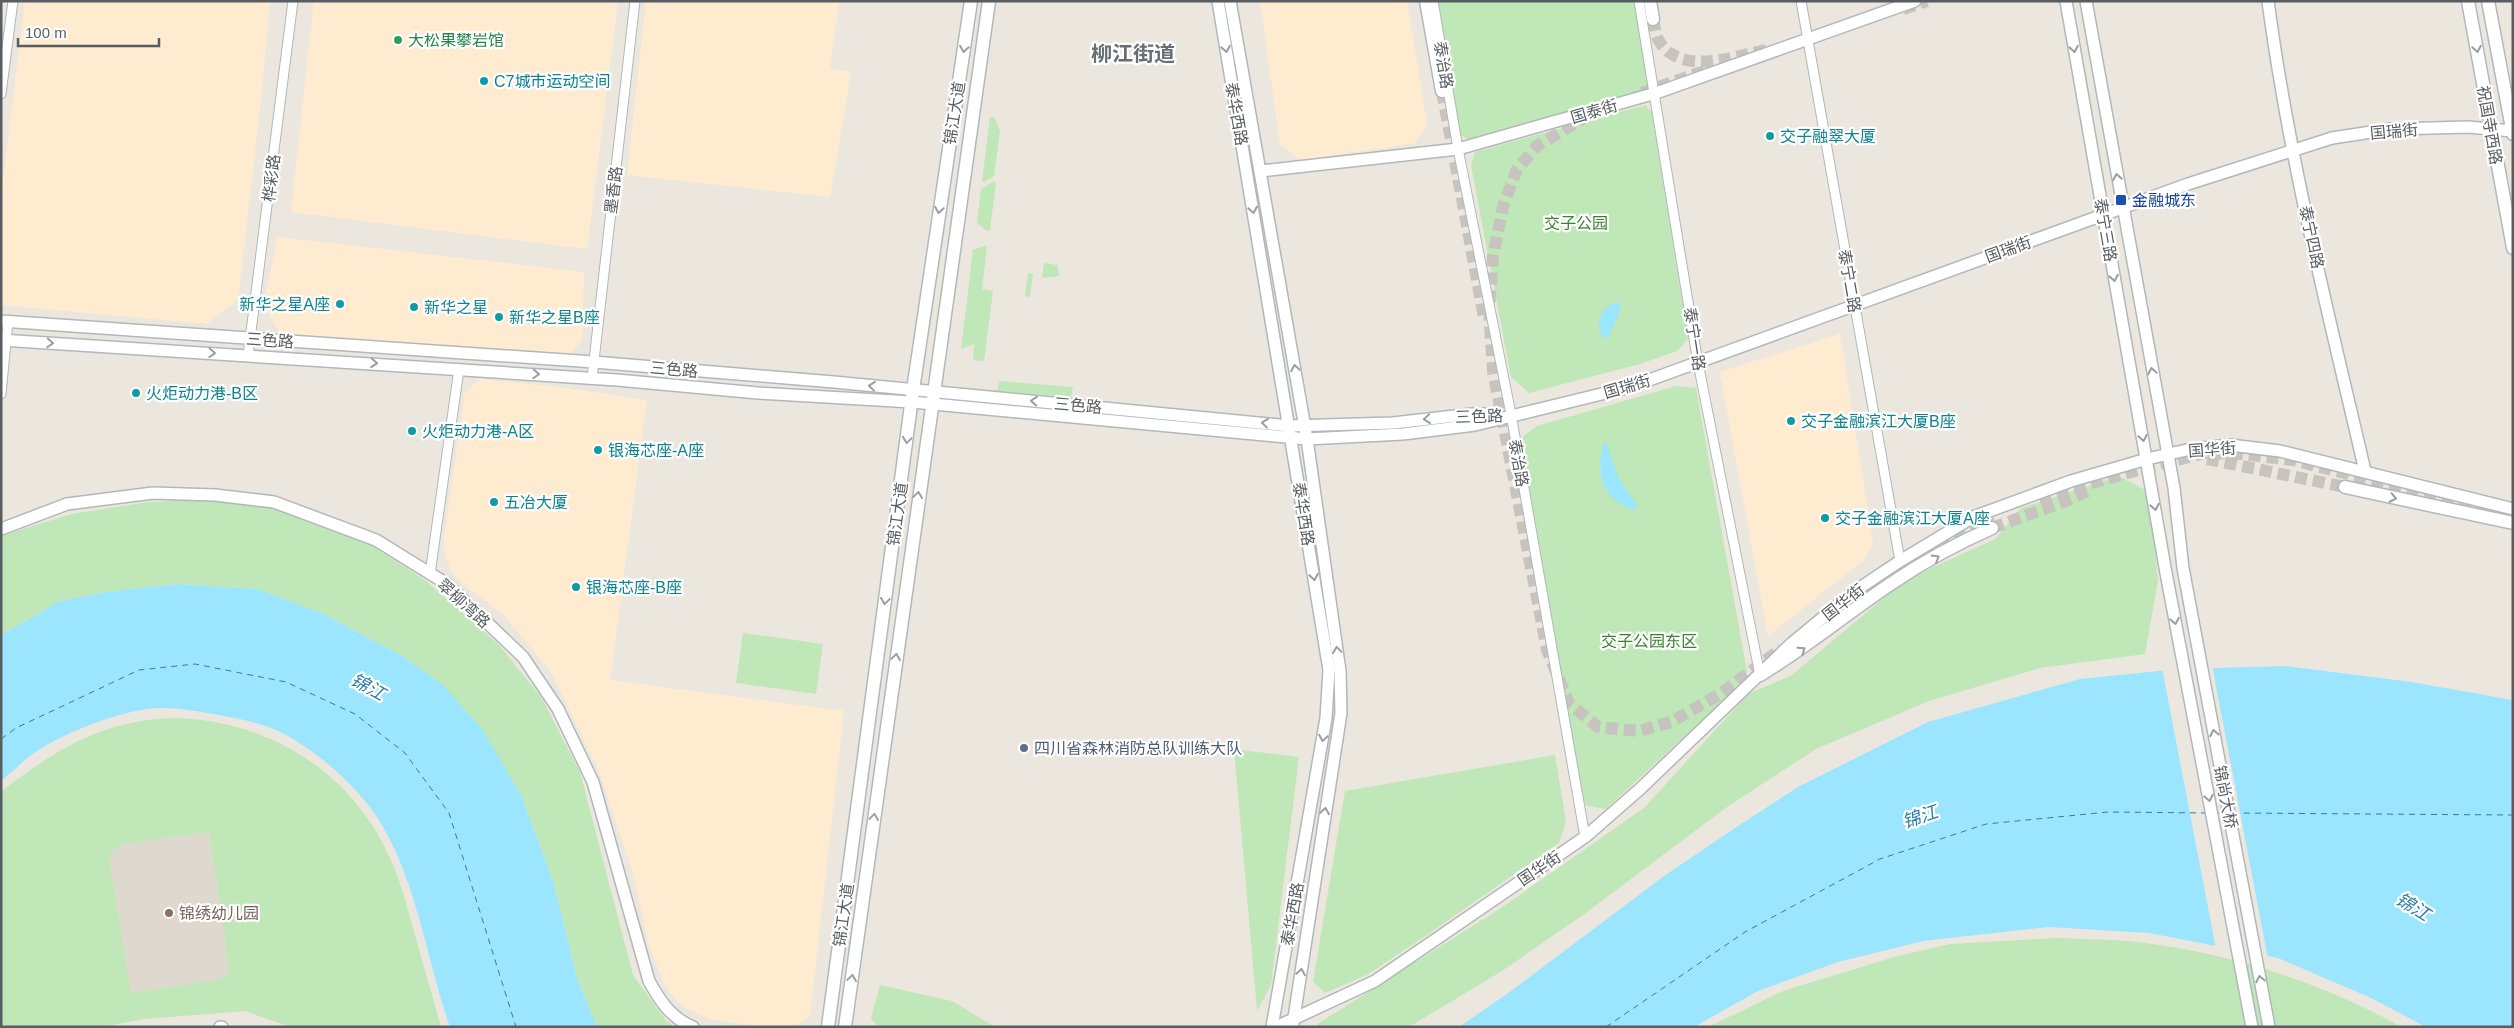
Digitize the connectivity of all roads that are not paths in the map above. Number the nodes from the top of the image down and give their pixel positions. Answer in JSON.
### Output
{"nodes":[{"id":1,"x":14,"y":1,"type":"edge"},
{"id":2,"x":293,"y":1,"type":"edge"},
{"id":3,"x":635,"y":1,"type":"edge"},
{"id":4,"x":971,"y":1,"type":"edge"},
{"id":5,"x":989,"y":1,"type":"edge"},
{"id":6,"x":1218,"y":1,"type":"edge"},
{"id":7,"x":1230,"y":1,"type":"edge"},
{"id":8,"x":1426,"y":1,"type":"edge"},
{"id":9,"x":1433,"y":1,"type":"edge"},
{"id":10,"x":1639,"y":1,"type":"edge"},
{"id":11,"x":1650,"y":1,"type":"edge"},
{"id":12,"x":1801,"y":1,"type":"edge"},
{"id":13,"x":1915,"y":1,"type":"tunnel mouth"},
{"id":14,"x":2066,"y":1,"type":"edge"},
{"id":15,"x":2086,"y":1,"type":"edge"},
{"id":16,"x":2268,"y":1,"type":"edge"},
{"id":17,"x":2468,"y":1,"type":"edge"},
{"id":18,"x":2488,"y":1,"type":"edge"},
{"id":19,"x":1653,"y":19,"type":"tunnel mouth"},
{"id":20,"x":1808,"y":40,"type":"junction"},
{"id":21,"x":1442,"y":91,"type":"tunnel mouth"},
{"id":22,"x":1656,"y":93,"type":"junction"},
{"id":23,"x":1,"y":94,"type":"edge"},
{"id":24,"x":2491,"y":129,"type":"junction"},
{"id":25,"x":2513,"y":132,"type":"edge"},
{"id":26,"x":1458,"y":149,"type":"junction"},
{"id":27,"x":2294,"y":149,"type":"junction"},
{"id":28,"x":1261,"y":171,"type":"junction"},
{"id":29,"x":2123,"y":208,"type":"junction"},
{"id":30,"x":2103,"y":215,"type":"junction"},
{"id":31,"x":2513,"y":248,"type":"edge"},
{"id":32,"x":1854,"y":305,"type":"junction"},
{"id":33,"x":5,"y":321,"type":"edge"},
{"id":34,"x":250,"y":339,"type":"junction"},
{"id":35,"x":4,"y":341,"type":"edge"},
{"id":36,"x":248,"y":355,"type":"junction"},
{"id":37,"x":594,"y":362,"type":"junction"},
{"id":38,"x":1698,"y":363,"type":"junction"},
{"id":39,"x":459,"y":369,"type":"junction"},
{"id":40,"x":592,"y":378,"type":"junction"},
{"id":41,"x":1,"y":394,"type":"edge"},
{"id":42,"x":912,"y":396,"type":"junction"},
{"id":43,"x":932,"y":398,"type":"junction"},
{"id":44,"x":1511,"y":414,"type":"junction"},
{"id":45,"x":1305,"y":426,"type":"junction"},
{"id":46,"x":1291,"y":431,"type":"junction"},
{"id":47,"x":1307,"y":439,"type":"junction"},
{"id":48,"x":2167,"y":454,"type":"junction"},
{"id":49,"x":2147,"y":459,"type":"junction"},
{"id":50,"x":2365,"y":471,"type":"junction"},
{"id":51,"x":2345,"y":487,"type":"tunnel mouth"},
{"id":52,"x":2513,"y":510,"type":"edge"},
{"id":53,"x":2513,"y":523,"type":"edge"},
{"id":54,"x":1992,"y":528,"type":"tunnel mouth"},
{"id":55,"x":1,"y":529,"type":"edge"},
{"id":56,"x":1900,"y":561,"type":"junction"},
{"id":57,"x":2183,"y":568,"type":"joint"},
{"id":58,"x":2166,"y":573,"type":"joint"},
{"id":59,"x":430,"y":574,"type":"junction"},
{"id":60,"x":1760,"y":675,"type":"junction"},
{"id":61,"x":1584,"y":837,"type":"junction"},
{"id":62,"x":1293,"y":1023,"type":"edge"},
{"id":63,"x":693,"y":1027,"type":"edge"},
{"id":64,"x":828,"y":1027,"type":"edge"},
{"id":65,"x":846,"y":1027,"type":"edge"},
{"id":66,"x":1272,"y":1027,"type":"edge"},
{"id":67,"x":1276,"y":1027,"type":"edge"},
{"id":68,"x":2252,"y":1027,"type":"edge"},
{"id":69,"x":2269,"y":1027,"type":"edge"}],
"edges":[{"from":1,"to":23,"type":"street"},
{"from":2,"to":34,"type":"street","name":"桦彩路"},
{"from":3,"to":37,"type":"street","name":"墨香路"},
{"from":4,"to":42,"type":"main road","name":"锦江大道","one_way":true},
{"from":5,"to":43,"type":"main road","name":"锦江大道"},
{"from":6,"to":46,"type":"street","name":"泰华西路","one_way":true},
{"from":7,"to":28,"type":"street","name":"泰华西路"},
{"from":8,"to":21,"type":"main road"},
{"from":9,"to":26,"type":"street","name":"泰治路"},
{"from":10,"to":22,"type":"street","name":"泰宁一路"},
{"from":11,"to":19,"type":"main road"},
{"from":12,"to":20,"type":"street","name":"泰宁二路"},
{"from":13,"to":20,"type":"street","name":"国泰街"},
{"from":14,"to":30,"type":"street","name":"泰宁三路","one_way":true},
{"from":29,"to":15,"type":"street","name":"泰宁三路","one_way":true},
{"from":16,"to":27,"type":"street","name":"泰宁四路"},
{"from":17,"to":24,"type":"main road","name":"祝国寺西路","one_way":true},
{"from":18,"to":25,"type":"main road","name":"祝国寺西路"},
{"from":20,"to":22,"type":"street","name":"国泰街"},
{"from":20,"to":32,"type":"street","name":"泰宁二路"},
{"from":22,"to":26,"type":"street","name":"国泰街"},
{"from":22,"to":38,"type":"street","name":"泰宁一路"},
{"from":24,"to":25,"type":"street","name":"国瑞街"},
{"from":24,"to":27,"type":"street","name":"国瑞街"},
{"from":24,"to":31,"type":"main road","name":"祝国寺西路"},
{"from":26,"to":28,"type":"street","name":"国泰街"},
{"from":26,"to":44,"type":"street","name":"泰治路"},
{"from":27,"to":29,"type":"street","name":"国瑞街"},
{"from":27,"to":50,"type":"street","name":"泰宁四路"},
{"from":45,"to":28,"type":"street","name":"泰华西路","one_way":true},
{"from":29,"to":30,"type":"street","name":"国瑞街"},
{"from":48,"to":29,"type":"street","name":"泰宁三路","one_way":true},
{"from":30,"to":32,"type":"street","name":"国瑞街"},
{"from":30,"to":49,"type":"street","name":"泰宁三路","one_way":true},
{"from":32,"to":38,"type":"street","name":"国瑞街"},
{"from":32,"to":56,"type":"street","name":"泰宁二路"},
{"from":33,"to":34,"type":"street","name":"三色路"},
{"from":33,"to":35,"type":"street"},
{"from":34,"to":36,"type":"street","name":"桦彩路"},
{"from":34,"to":37,"type":"street","name":"三色路"},
{"from":35,"to":36,"type":"street","name":"三色路","one_way":true},
{"from":35,"to":41,"type":"street"},
{"from":36,"to":39,"type":"street","name":"三色路","one_way":true},
{"from":37,"to":40,"type":"street","name":"墨香路"},
{"from":42,"to":37,"type":"street","name":"三色路","one_way":true},
{"from":38,"to":44,"type":"street","name":"国瑞街"},
{"from":38,"to":60,"type":"street","name":"泰宁一路"},
{"from":39,"to":40,"type":"street","name":"三色路","one_way":true},
{"from":39,"to":59,"type":"street"},
{"from":40,"to":42,"type":"street","name":"三色路"},
{"from":42,"to":43,"type":"street","name":"三色路"},
{"from":42,"to":64,"type":"main road","name":"锦江大道","one_way":true},
{"from":43,"to":46,"type":"street","name":"三色路"},
{"from":65,"to":43,"type":"main road","name":"锦江大道","one_way":true},
{"from":44,"to":45,"type":"street","name":"三色路","one_way":true},
{"from":44,"to":47,"type":"street","name":"三色路"},
{"from":44,"to":61,"type":"street","name":"泰治路"},
{"from":45,"to":46,"type":"street","name":"三色路"},
{"from":45,"to":47,"type":"street","name":"泰华西路"},
{"from":46,"to":47,"type":"street","name":"三色路"},
{"from":46,"to":66,"type":"street","name":"泰华西路","one_way":true},
{"from":62,"to":47,"type":"street","name":"泰华西路","one_way":true},
{"from":48,"to":49,"type":"street","name":"国华街"},
{"from":48,"to":50,"type":"street","name":"国华街"},
{"from":48,"to":57,"type":"street","name":"泰宁三路"},
{"from":49,"to":56,"type":"street","name":"国华街"},
{"from":49,"to":58,"type":"street","name":"泰宁三路","one_way":true},
{"from":50,"to":52,"type":"street","name":"国华街"},
{"from":51,"to":53,"type":"main road","one_way":true},
{"from":60,"to":54,"type":"main road","one_way":true},
{"from":55,"to":59,"type":"street","name":"翠柳湾路"},
{"from":56,"to":60,"type":"street","name":"国华街"},
{"from":69,"to":57,"type":"street","name":"锦尚大桥","one_way":true},
{"from":58,"to":68,"type":"street","name":"锦尚大桥","one_way":true},
{"from":59,"to":63,"type":"street","name":"翠柳湾路"},
{"from":60,"to":61,"type":"street","name":"国华街"},
{"from":61,"to":62,"type":"street","name":"国华街"},
{"from":62,"to":67,"type":"street","name":"国华街"}]}
